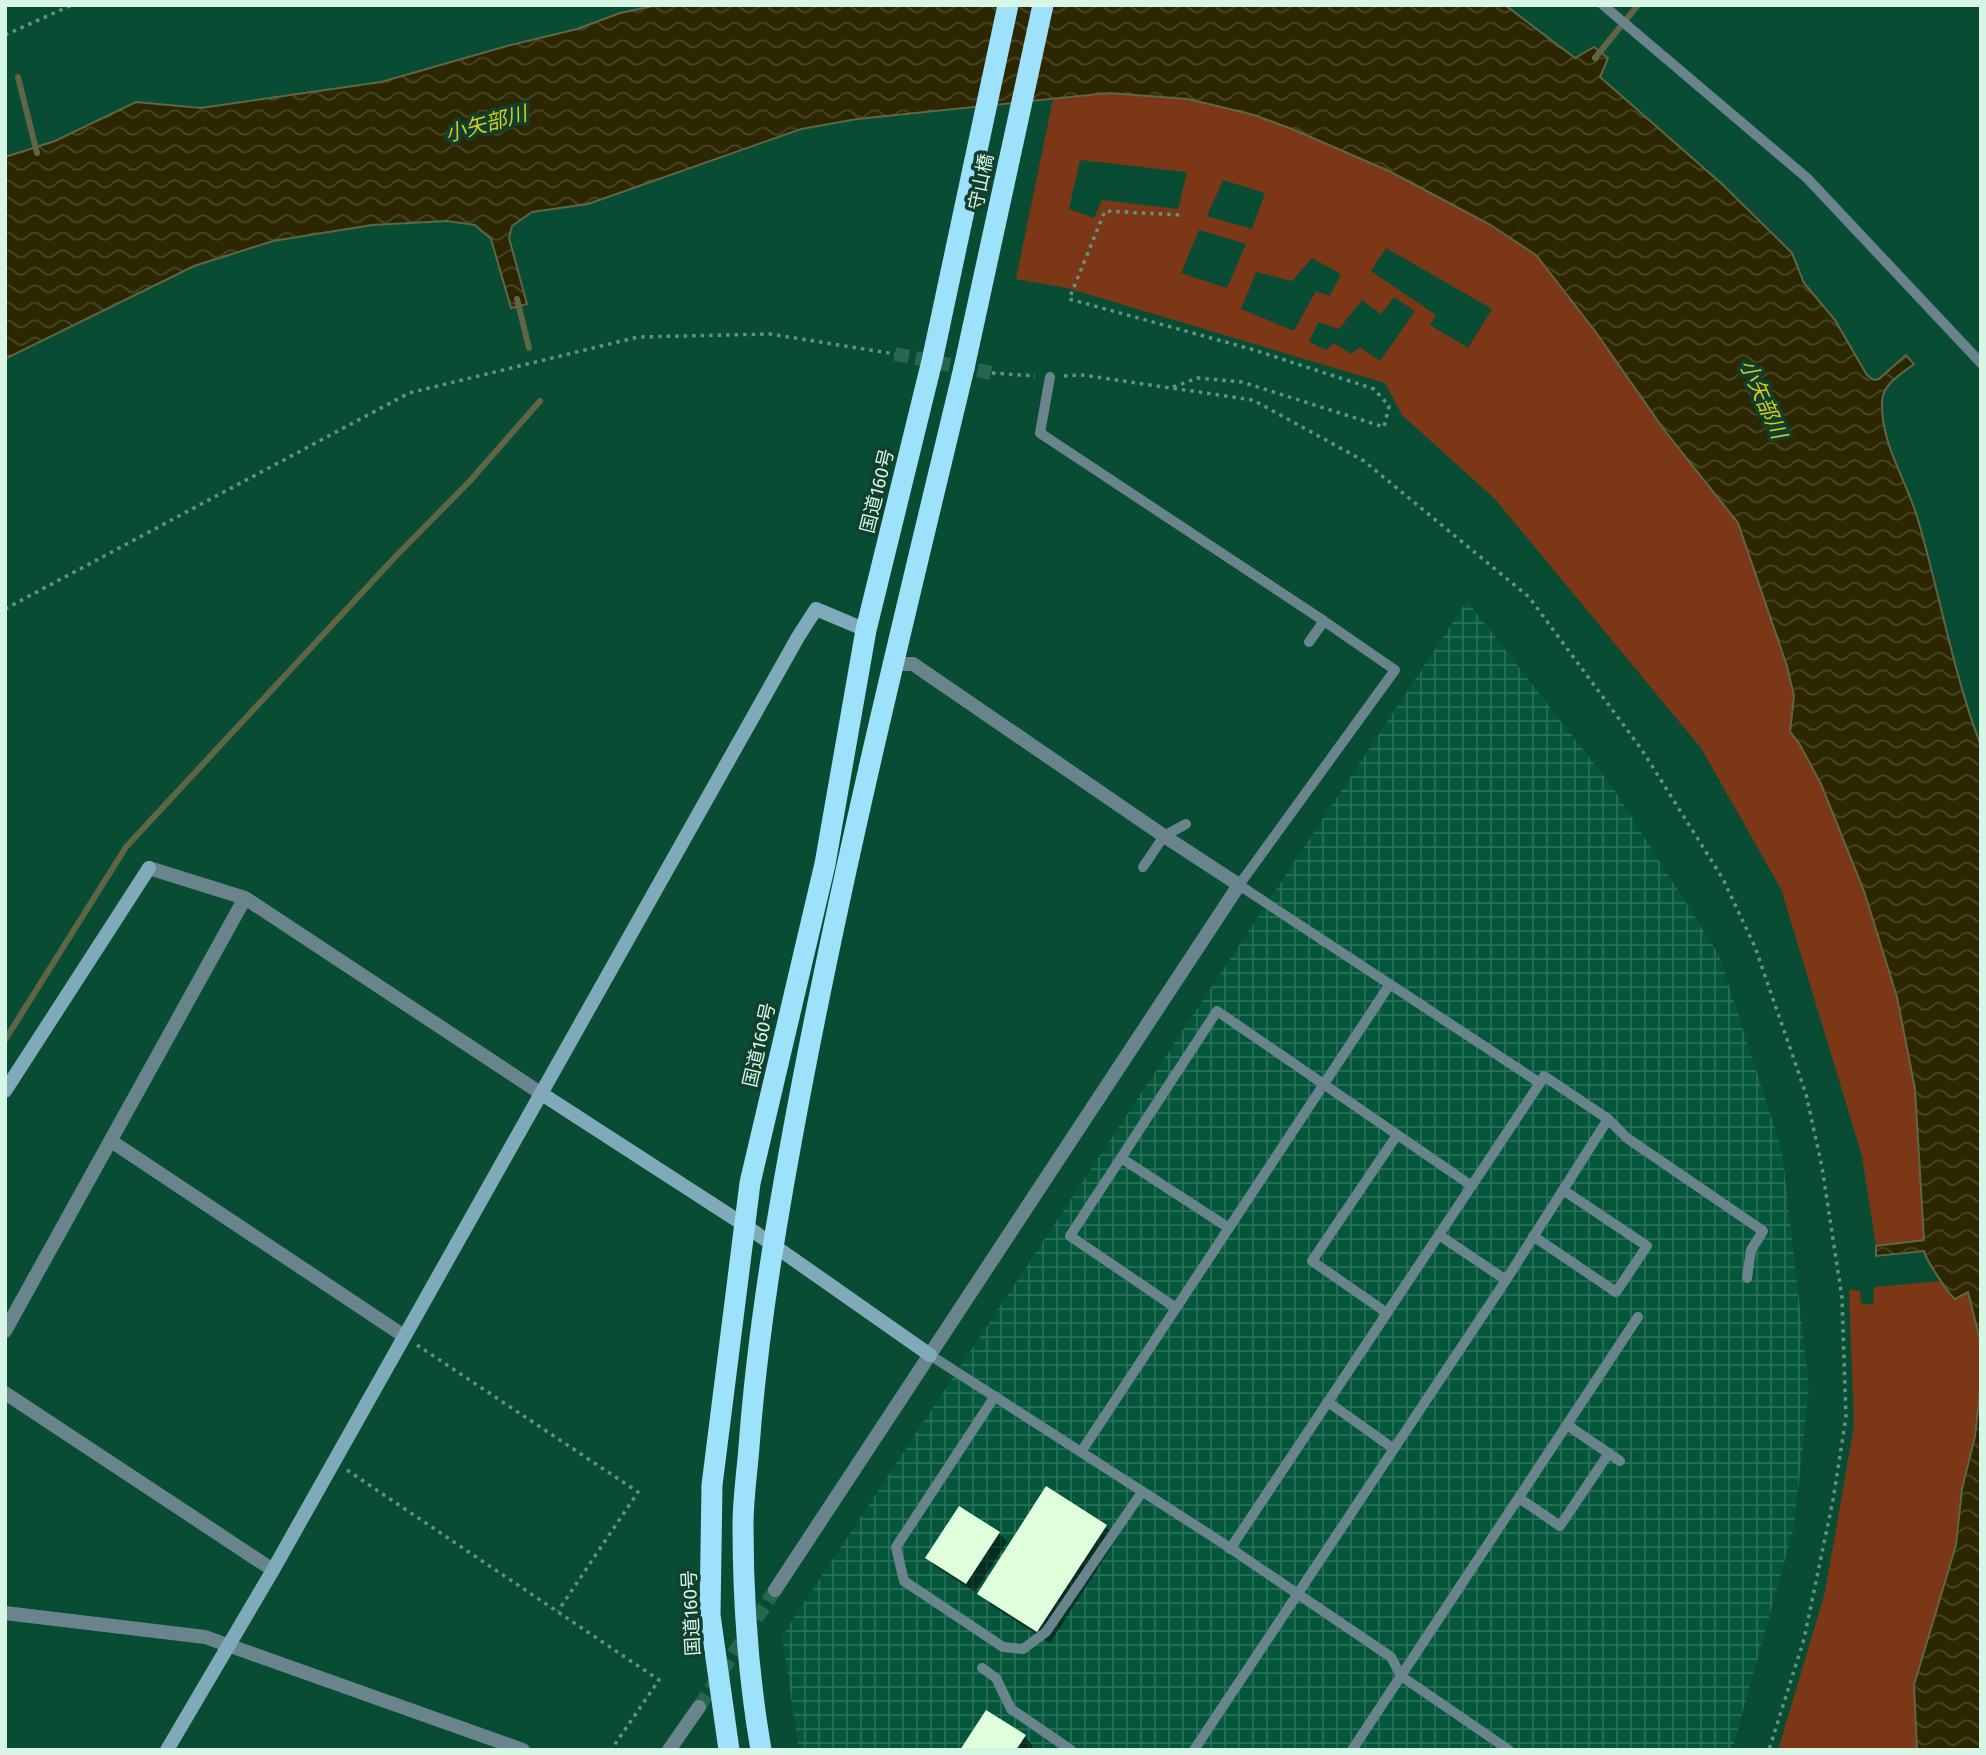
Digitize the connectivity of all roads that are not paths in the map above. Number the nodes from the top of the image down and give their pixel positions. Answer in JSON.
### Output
{"nodes":[{"id":1,"x":1008,"y":5,"type":"edge"},
{"id":2,"x":1043,"y":5,"type":"edge"},
{"id":3,"x":1603,"y":5,"type":"edge"},
{"id":4,"x":932,"y":361,"type":"joint"},
{"id":5,"x":1981,"y":363,"type":"edge"},
{"id":6,"x":1050,"y":377,"type":"road end"},
{"id":7,"x":1324,"y":621,"type":"junction"},
{"id":8,"x":866,"y":630,"type":"junction"},
{"id":9,"x":1309,"y":642,"type":"dead end"},
{"id":10,"x":893,"y":664,"type":"junction"},
{"id":11,"x":1186,"y":824,"type":"dead end"},
{"id":12,"x":1164,"y":836,"type":"junction"},
{"id":13,"x":1143,"y":867,"type":"dead end"},
{"id":14,"x":1239,"y":884,"type":"junction"},
{"id":15,"x":246,"y":898,"type":"junction"},
{"id":16,"x":1390,"y":984,"type":"junction"},
{"id":17,"x":1540,"y":1083,"type":"junction"},
{"id":18,"x":1324,"y":1084,"type":"junction"},
{"id":19,"x":5,"y":1091,"type":"edge"},
{"id":20,"x":542,"y":1094,"type":"junction"},
{"id":21,"x":1608,"y":1119,"type":"junction"},
{"id":22,"x":1397,"y":1135,"type":"junction"},
{"id":23,"x":111,"y":1141,"type":"junction"},
{"id":24,"x":1121,"y":1157,"type":"junction"},
{"id":25,"x":1472,"y":1186,"type":"junction"},
{"id":26,"x":1563,"y":1190,"type":"junction"},
{"id":27,"x":746,"y":1226,"type":"junction"},
{"id":28,"x":1229,"y":1228,"type":"junction"},
{"id":29,"x":1439,"y":1235,"type":"junction"},
{"id":30,"x":1533,"y":1236,"type":"junction"},
{"id":31,"x":773,"y":1247,"type":"junction"},
{"id":32,"x":1747,"y":1278,"type":"dead end"},
{"id":33,"x":1506,"y":1280,"type":"junction"},
{"id":34,"x":1176,"y":1308,"type":"junction"},
{"id":35,"x":1387,"y":1313,"type":"junction"},
{"id":36,"x":1639,"y":1317,"type":"dead end"},
{"id":37,"x":5,"y":1331,"type":"edge"},
{"id":38,"x":404,"y":1336,"type":"junction"},
{"id":39,"x":930,"y":1355,"type":"junction"},
{"id":40,"x":5,"y":1393,"type":"edge"},
{"id":41,"x":995,"y":1396,"type":"junction"},
{"id":42,"x":1328,"y":1402,"type":"junction"},
{"id":43,"x":1567,"y":1425,"type":"junction"},
{"id":44,"x":1394,"y":1448,"type":"junction"},
{"id":45,"x":1081,"y":1452,"type":"junction"},
{"id":46,"x":1609,"y":1453,"type":"junction"},
{"id":47,"x":1620,"y":1461,"type":"dead end"},
{"id":48,"x":1142,"y":1492,"type":"junction"},
{"id":49,"x":1519,"y":1498,"type":"junction"},
{"id":50,"x":1230,"y":1549,"type":"junction"},
{"id":51,"x":272,"y":1570,"type":"junction"},
{"id":52,"x":775,"y":1590,"type":"tunnel mouth"},
{"id":53,"x":1297,"y":1596,"type":"junction"},
{"id":54,"x":5,"y":1613,"type":"edge"},
{"id":55,"x":227,"y":1646,"type":"junction"},
{"id":56,"x":982,"y":1668,"type":"dead end"},
{"id":57,"x":1401,"y":1676,"type":"junction"},
{"id":58,"x":699,"y":1707,"type":"tunnel mouth"},
{"id":59,"x":522,"y":1749,"type":"edge"},
{"id":60,"x":167,"y":1750,"type":"edge"},
{"id":61,"x":669,"y":1750,"type":"edge"},
{"id":62,"x":729,"y":1750,"type":"edge"},
{"id":63,"x":761,"y":1750,"type":"edge"},
{"id":64,"x":1071,"y":1750,"type":"edge"},
{"id":65,"x":1194,"y":1750,"type":"edge"},
{"id":66,"x":1353,"y":1750,"type":"edge"},
{"id":67,"x":1509,"y":1750,"type":"edge"}],
"edges":[{"from":1,"to":4,"type":"highway","name":"守山橋"},
{"from":2,"to":10,"type":"highway","name":"守山橋","bridge":true},
{"from":3,"to":5,"type":"lane"},
{"from":4,"to":8,"type":"highway","name":"国道160号"},
{"from":6,"to":7,"type":"lane"},
{"from":7,"to":9,"type":"lane"},
{"from":7,"to":14,"type":"lane"},
{"from":8,"to":20,"type":"street"},
{"from":8,"to":27,"type":"highway","name":"国道160号"},
{"from":10,"to":12,"type":"street"},
{"from":10,"to":31,"type":"highway"},
{"from":11,"to":12,"type":"lane"},
{"from":12,"to":13,"type":"lane"},
{"from":12,"to":14,"type":"street"},
{"from":14,"to":16,"type":"lane"},
{"from":14,"to":39,"type":"street"},
{"from":15,"to":19,"type":"street"},
{"from":15,"to":20,"type":"street"},
{"from":15,"to":23,"type":"street"},
{"from":16,"to":17,"type":"lane"},
{"from":16,"to":18,"type":"lane"},
{"from":17,"to":21,"type":"lane"},
{"from":17,"to":25,"type":"lane"},
{"from":18,"to":22,"type":"lane"},
{"from":18,"to":24,"type":"lane"},
{"from":18,"to":28,"type":"lane"},
{"from":20,"to":27,"type":"street"},
{"from":20,"to":38,"type":"street"},
{"from":21,"to":26,"type":"lane"},
{"from":21,"to":32,"type":"lane"},
{"from":22,"to":25,"type":"lane"},
{"from":22,"to":35,"type":"lane"},
{"from":23,"to":37,"type":"street"},
{"from":23,"to":38,"type":"street"},
{"from":24,"to":28,"type":"lane"},
{"from":24,"to":34,"type":"lane"},
{"from":25,"to":29,"type":"lane"},
{"from":26,"to":30,"type":"lane"},
{"from":26,"to":30,"type":"lane"},
{"from":27,"to":31,"type":"street"},
{"from":27,"to":62,"type":"highway","name":"国道160号"},
{"from":28,"to":34,"type":"lane"},
{"from":29,"to":33,"type":"lane"},
{"from":29,"to":35,"type":"lane"},
{"from":30,"to":33,"type":"lane"},
{"from":31,"to":39,"type":"street"},
{"from":31,"to":63,"type":"highway"},
{"from":33,"to":44,"type":"lane"},
{"from":34,"to":45,"type":"lane"},
{"from":35,"to":42,"type":"lane"},
{"from":36,"to":43,"type":"lane"},
{"from":38,"to":51,"type":"street"},
{"from":39,"to":41,"type":"lane"},
{"from":39,"to":52,"type":"street"},
{"from":40,"to":51,"type":"street"},
{"from":41,"to":45,"type":"lane"},
{"from":41,"to":48,"type":"lane"},
{"from":42,"to":44,"type":"lane"},
{"from":42,"to":50,"type":"lane"},
{"from":43,"to":46,"type":"lane"},
{"from":43,"to":49,"type":"lane"},
{"from":44,"to":53,"type":"lane"},
{"from":45,"to":48,"type":"lane"},
{"from":46,"to":47,"type":"lane"},
{"from":46,"to":49,"type":"lane"},
{"from":48,"to":50,"type":"lane"},
{"from":49,"to":57,"type":"lane"},
{"from":50,"to":53,"type":"lane"},
{"from":51,"to":55,"type":"street"},
{"from":53,"to":57,"type":"lane"},
{"from":53,"to":65,"type":"lane"},
{"from":54,"to":55,"type":"street"},
{"from":55,"to":59,"type":"street"},
{"from":55,"to":60,"type":"street"},
{"from":56,"to":64,"type":"lane"},
{"from":57,"to":66,"type":"lane"},
{"from":57,"to":67,"type":"lane"},
{"from":58,"to":61,"type":"street"}]}
